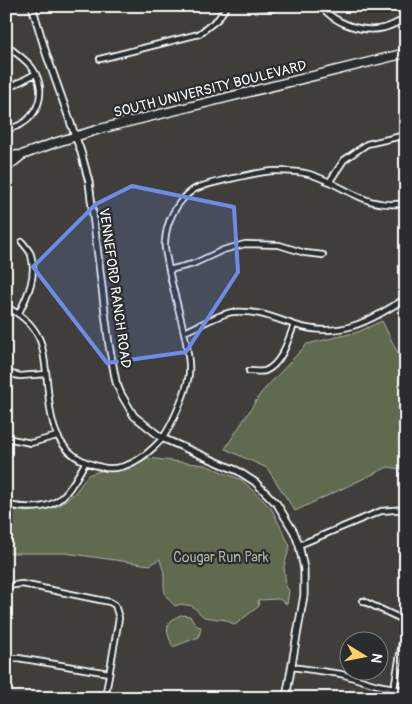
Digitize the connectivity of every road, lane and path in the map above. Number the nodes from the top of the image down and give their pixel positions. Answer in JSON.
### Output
{"nodes":[{"id":1,"x":32,"y":6,"type":"edge"},
{"id":2,"x":227,"y":6,"type":"edge"},
{"id":3,"x":256,"y":6,"type":"edge"},
{"id":4,"x":280,"y":6,"type":"edge"},
{"id":5,"x":321,"y":6,"type":"edge"},
{"id":6,"x":406,"y":18,"type":"edge"},
{"id":7,"x":6,"y":45,"type":"edge"},
{"id":8,"x":406,"y":53,"type":"edge"},
{"id":9,"x":100,"y":59,"type":"dead end"},
{"id":10,"x":35,"y":74,"type":"junction"},
{"id":11,"x":6,"y":86,"type":"edge"},
{"id":12,"x":6,"y":130,"type":"edge"},
{"id":13,"x":406,"y":135,"type":"edge"},
{"id":14,"x":75,"y":136,"type":"junction"},
{"id":15,"x":22,"y":155,"type":"junction"},
{"id":16,"x":6,"y":156,"type":"edge"},
{"id":17,"x":6,"y":168,"type":"edge"},
{"id":18,"x":330,"y":181,"type":"junction"},
{"id":19,"x":406,"y":203,"type":"edge"},
{"id":20,"x":22,"y":242,"type":"dead end"},
{"id":21,"x":323,"y":255,"type":"dead end"},
{"id":22,"x":169,"y":270,"type":"junction"},
{"id":23,"x":406,"y":298,"type":"edge"},
{"id":24,"x":6,"y":307,"type":"edge"},
{"id":25,"x":19,"y":313,"type":"junction"},
{"id":26,"x":294,"y":325,"type":"junction"},
{"id":27,"x":184,"y":332,"type":"junction"},
{"id":28,"x":249,"y":371,"type":"dead end"},
{"id":29,"x":6,"y":373,"type":"edge"},
{"id":30,"x":46,"y":374,"type":"junction"},
{"id":31,"x":57,"y":436,"type":"junction"},
{"id":32,"x":6,"y":438,"type":"edge"},
{"id":33,"x":162,"y":438,"type":"junction"},
{"id":34,"x":84,"y":463,"type":"junction"},
{"id":35,"x":6,"y":505,"type":"edge"},
{"id":36,"x":406,"y":508,"type":"edge"},
{"id":37,"x":299,"y":545,"type":"junction"},
{"id":38,"x":6,"y":586,"type":"edge"},
{"id":39,"x":364,"y":600,"type":"dead end"},
{"id":40,"x":406,"y":620,"type":"edge"},
{"id":41,"x":406,"y":633,"type":"edge"},
{"id":42,"x":6,"y":659,"type":"edge"},
{"id":43,"x":292,"y":667,"type":"junction"},
{"id":44,"x":109,"y":673,"type":"junction"},
{"id":45,"x":394,"y":688,"type":"junction"},
{"id":46,"x":406,"y":690,"type":"edge"},
{"id":47,"x":105,"y":698,"type":"edge"},
{"id":48,"x":286,"y":698,"type":"edge"}],
"edges":[{"from":1,"to":14,"type":"street","name":"VENNEFORD RANCH ROAD"},
{"from":2,"to":9,"type":"street"},
{"from":3,"to":4,"type":"street"},
{"from":5,"to":6,"type":"street"},
{"from":7,"to":10,"type":"street"},
{"from":8,"to":14,"type":"main road","name":"SOUTH UNIVERSITY BOULEVARD"},
{"from":10,"to":11,"type":"street"},
{"from":10,"to":12,"type":"street"},
{"from":13,"to":18,"type":"street"},
{"from":14,"to":15,"type":"main road","name":"SOUTH UNIVERSITY BOULEVARD"},
{"from":14,"to":33,"type":"street","name":"VENNEFORD RANCH ROAD"},
{"from":15,"to":16,"type":"main road","name":"SOUTH UNIVERSITY BOULEVARD"},
{"from":15,"to":17,"type":"main road","name":"SOUTH UNIVERSITY BOULEVARD"},
{"from":18,"to":19,"type":"street"},
{"from":18,"to":22,"type":"street"},
{"from":20,"to":25,"type":"street"},
{"from":21,"to":22,"type":"street"},
{"from":22,"to":27,"type":"street"},
{"from":23,"to":26,"type":"street"},
{"from":24,"to":25,"type":"street"},
{"from":25,"to":30,"type":"street"},
{"from":26,"to":27,"type":"street"},
{"from":26,"to":28,"type":"street"},
{"from":27,"to":33,"type":"street"},
{"from":29,"to":30,"type":"street"},
{"from":30,"to":31,"type":"street"},
{"from":31,"to":32,"type":"street"},
{"from":31,"to":34,"type":"street"},
{"from":33,"to":34,"type":"street"},
{"from":33,"to":37,"type":"street","name":"VENNEFORD RANCH ROAD"},
{"from":34,"to":35,"type":"street"},
{"from":36,"to":37,"type":"street"},
{"from":37,"to":43,"type":"street","name":"VENNEFORD RANCH ROAD"},
{"from":38,"to":44,"type":"street"},
{"from":39,"to":40,"type":"street"},
{"from":41,"to":45,"type":"street"},
{"from":42,"to":44,"type":"street"},
{"from":43,"to":45,"type":"street"},
{"from":43,"to":48,"type":"street","name":"VENNEFORD RANCH ROAD"},
{"from":44,"to":47,"type":"street"},
{"from":45,"to":46,"type":"street"}]}
